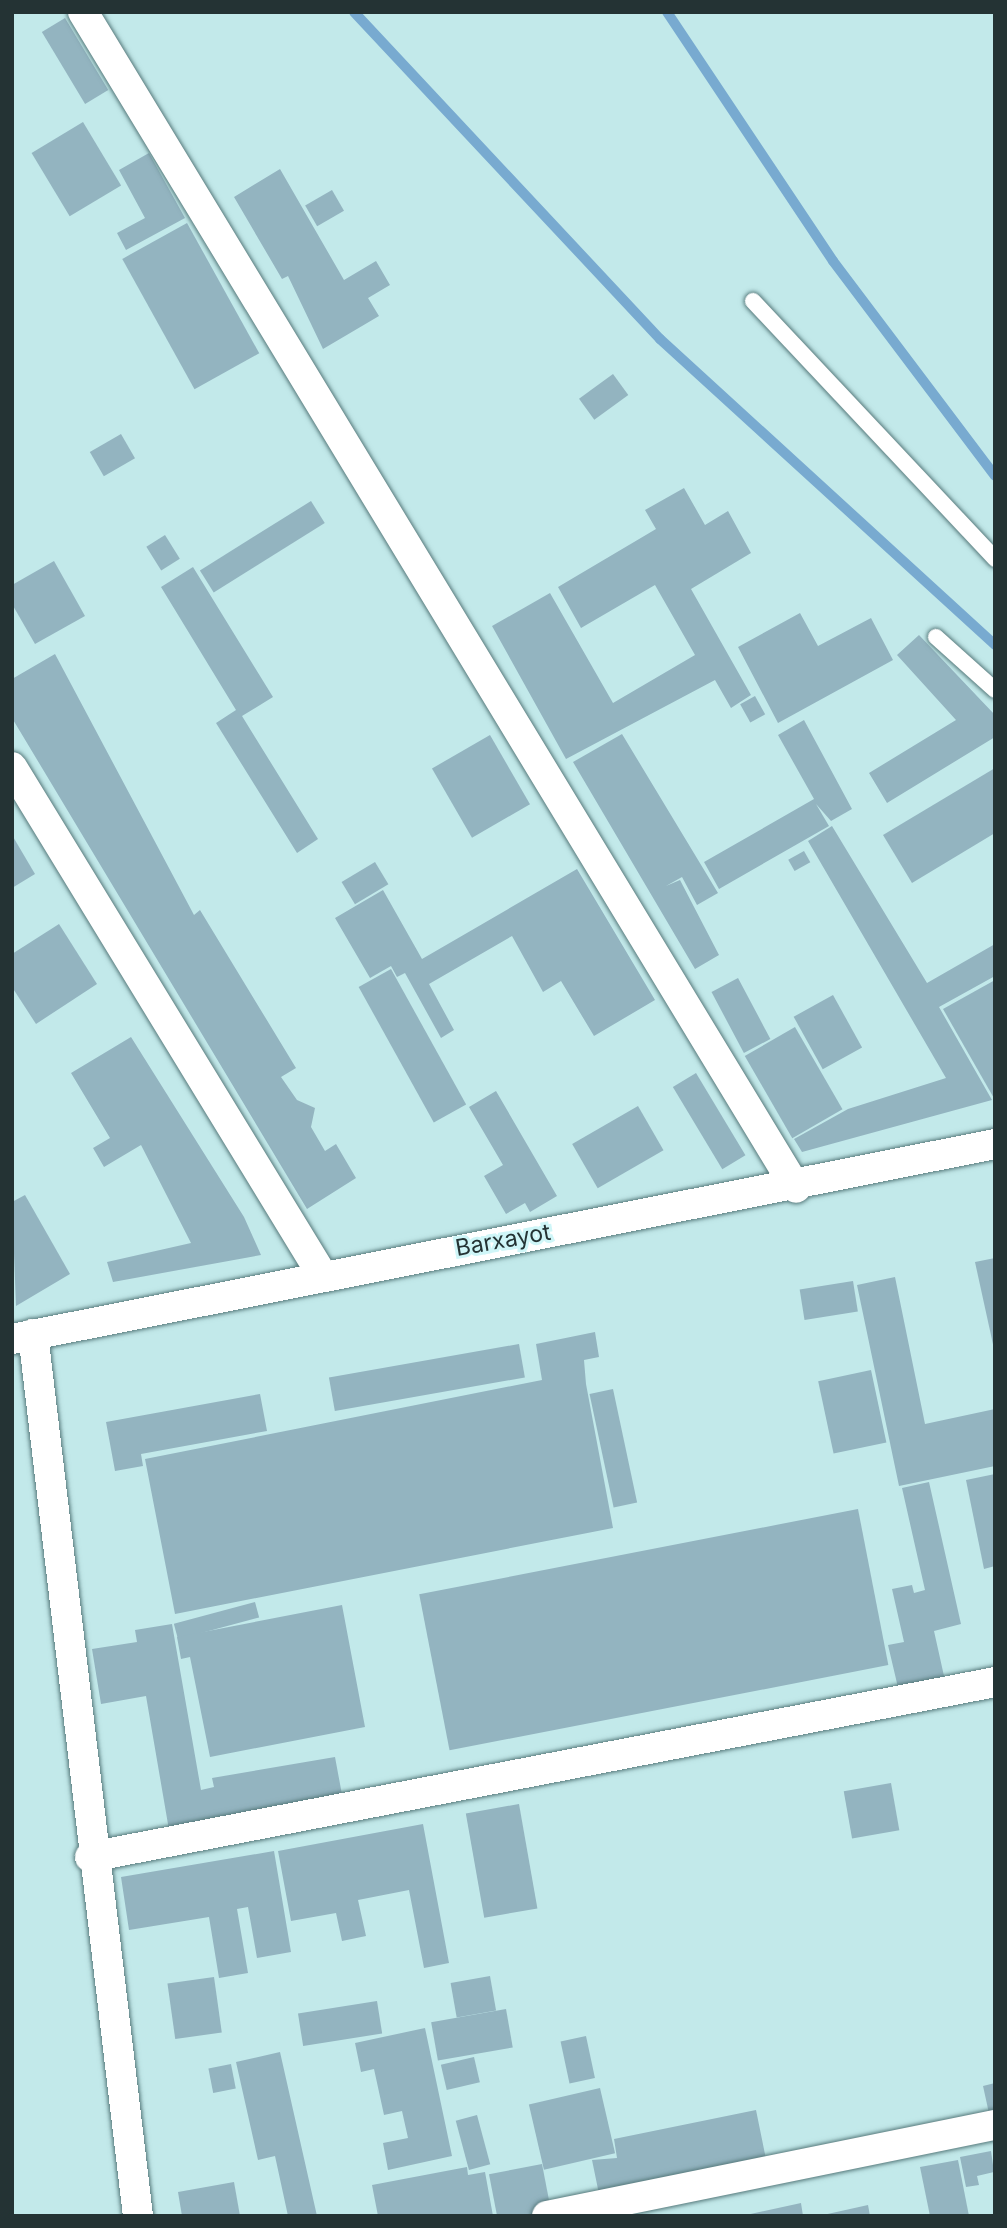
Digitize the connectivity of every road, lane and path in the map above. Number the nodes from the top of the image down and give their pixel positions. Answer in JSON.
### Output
{"nodes":[{"id":1,"x":83,"y":12,"type":"edge"},
{"id":2,"x":753,"y":301,"type":"dead end"},
{"id":3,"x":995,"y":559,"type":"edge"},
{"id":4,"x":936,"y":637,"type":"dead end"},
{"id":5,"x":995,"y":690,"type":"edge"},
{"id":6,"x":12,"y":767,"type":"edge"},
{"id":7,"x":995,"y":1144,"type":"edge"},
{"id":8,"x":796,"y":1188,"type":"junction"},
{"id":9,"x":321,"y":1273,"type":"junction"},
{"id":10,"x":23,"y":1337,"type":"edge"},
{"id":11,"x":995,"y":1682,"type":"edge"},
{"id":12,"x":90,"y":1857,"type":"junction"},
{"id":13,"x":995,"y":2125,"type":"edge"},
{"id":14,"x":138,"y":2216,"type":"edge"},
{"id":15,"x":547,"y":2216,"type":"edge"}],
"edges":[{"from":1,"to":8,"type":"street"},
{"from":2,"to":3,"type":"lane"},
{"from":4,"to":5,"type":"lane"},
{"from":6,"to":9,"type":"street"},
{"from":7,"to":8,"type":"street","name":"Barxayot"},
{"from":8,"to":9,"type":"street","name":"Barxayot"},
{"from":9,"to":10,"type":"street","name":"Barxayot"},
{"from":10,"to":12,"type":"street"},
{"from":11,"to":12,"type":"street"},
{"from":12,"to":14,"type":"street"},
{"from":13,"to":15,"type":"street"}]}
